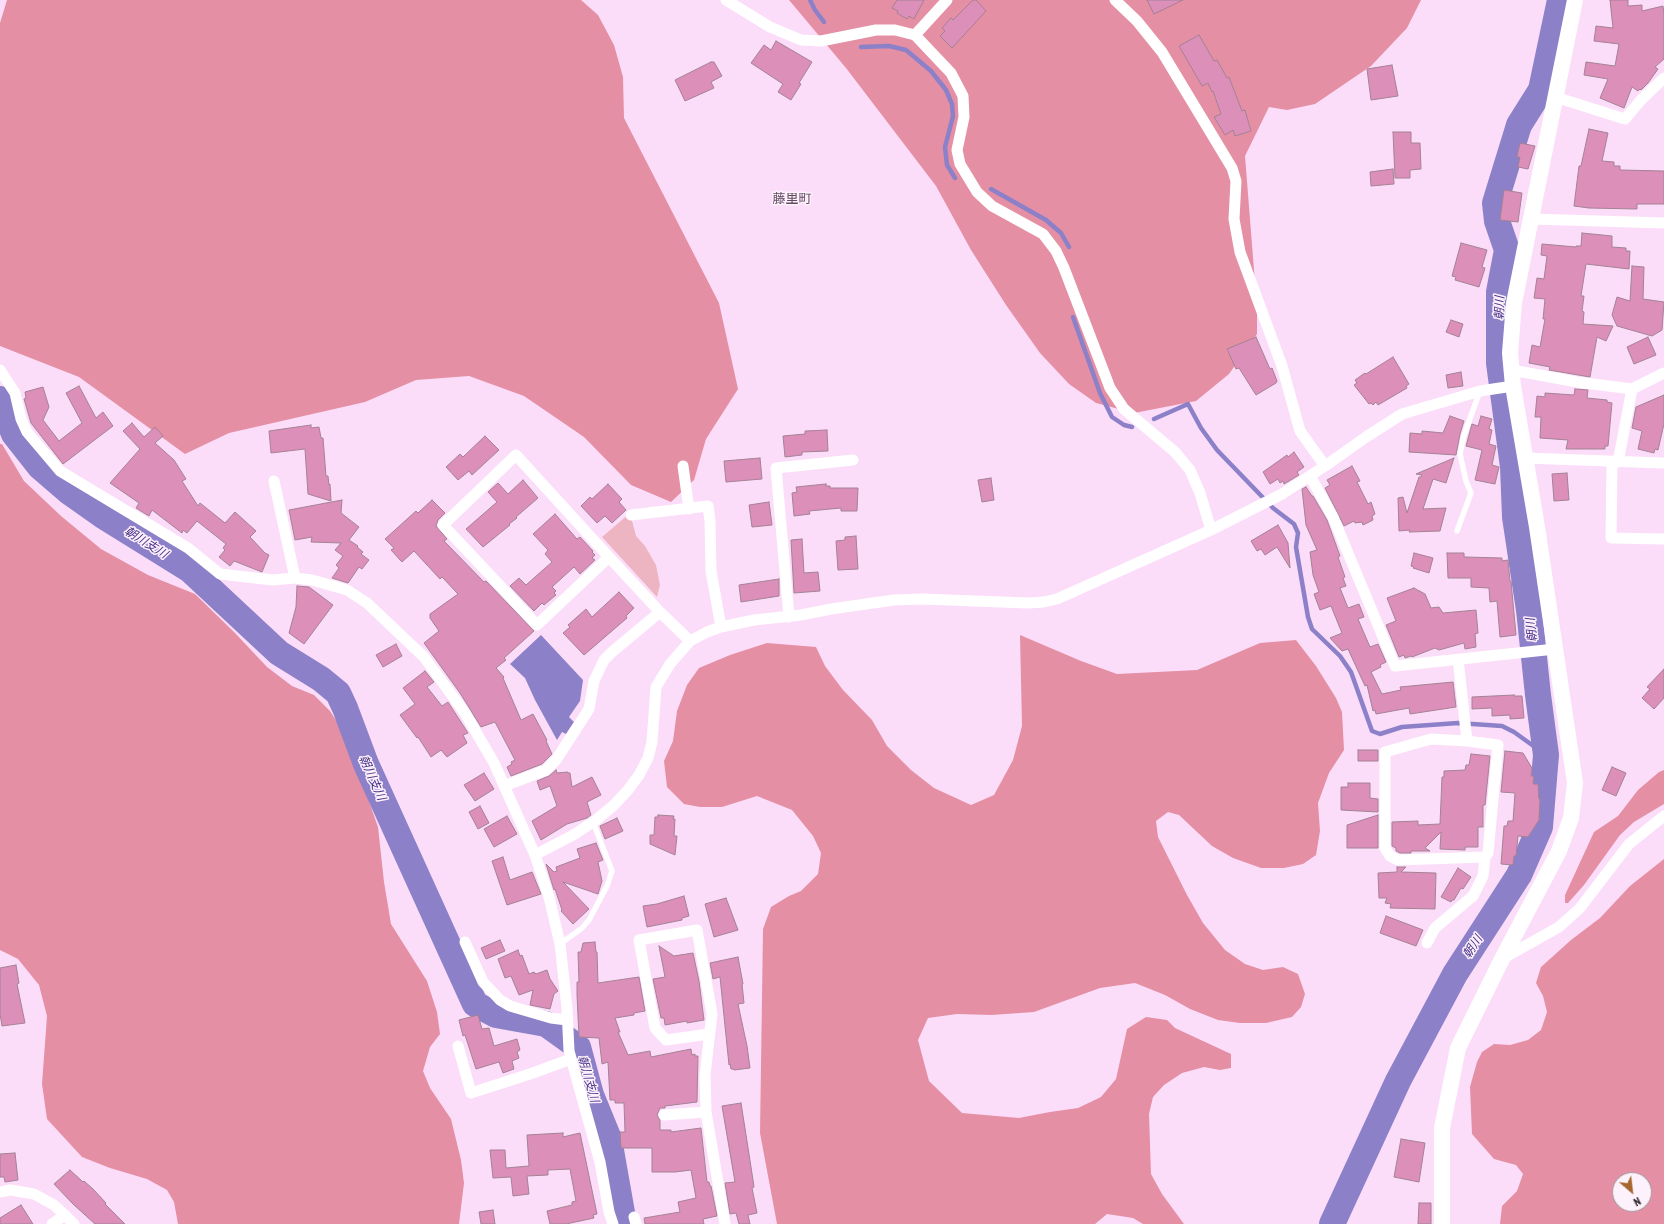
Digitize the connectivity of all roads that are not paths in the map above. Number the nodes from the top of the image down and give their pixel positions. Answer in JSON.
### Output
{"nodes":[{"id":1,"x":726,"y":0,"type":"edge"},
{"id":2,"x":947,"y":0,"type":"edge"},
{"id":3,"x":1115,"y":0,"type":"edge"},
{"id":4,"x":1575,"y":0,"type":"edge"},
{"id":5,"x":915,"y":35,"type":"junction"},
{"id":6,"x":1664,"y":78,"type":"edge"},
{"id":7,"x":1555,"y":98,"type":"junction"},
{"id":8,"x":1531,"y":218,"type":"junction"},
{"id":9,"x":1664,"y":223,"type":"edge"},
{"id":10,"x":0,"y":370,"type":"edge"},
{"id":11,"x":1512,"y":370,"type":"junction"},
{"id":12,"x":1664,"y":373,"type":"edge"},
{"id":13,"x":1509,"y":386,"type":"junction"},
{"id":14,"x":1632,"y":389,"type":"junction"},
{"id":15,"x":1484,"y":390,"type":"junction"},
{"id":16,"x":1525,"y":458,"type":"junction"},
{"id":17,"x":853,"y":460,"type":"dead end"},
{"id":18,"x":1615,"y":462,"type":"junction"},
{"id":19,"x":1662,"y":463,"type":"dead end"},
{"id":20,"x":683,"y":466,"type":"dead end"},
{"id":21,"x":1325,"y":466,"type":"junction"},
{"id":22,"x":1310,"y":476,"type":"junction"},
{"id":23,"x":274,"y":480,"type":"dead end"},
{"id":24,"x":689,"y":509,"type":"junction"},
{"id":25,"x":631,"y":516,"type":"dead end"},
{"id":26,"x":1211,"y":530,"type":"junction"},
{"id":27,"x":1457,"y":531,"type":"dead end"},
{"id":28,"x":1664,"y":539,"type":"edge"},
{"id":29,"x":609,"y":557,"type":"junction"},
{"id":30,"x":295,"y":578,"type":"junction"},
{"id":31,"x":660,"y":612,"type":"junction"},
{"id":32,"x":789,"y":617,"type":"junction"},
{"id":33,"x":721,"y":627,"type":"junction"},
{"id":34,"x":690,"y":641,"type":"junction"},
{"id":35,"x":1547,"y":650,"type":"junction"},
{"id":36,"x":1458,"y":659,"type":"junction"},
{"id":37,"x":1467,"y":736,"type":"junction"},
{"id":38,"x":504,"y":786,"type":"junction"},
{"id":39,"x":1664,"y":816,"type":"edge"},
{"id":40,"x":593,"y":822,"type":"junction"},
{"id":41,"x":535,"y":856,"type":"junction"},
{"id":42,"x":1485,"y":857,"type":"junction"},
{"id":43,"x":465,"y":942,"type":"dead end"},
{"id":44,"x":1427,"y":943,"type":"dead end"},
{"id":45,"x":560,"y":944,"type":"junction"},
{"id":46,"x":1502,"y":960,"type":"junction"},
{"id":47,"x":568,"y":1026,"type":"junction"},
{"id":48,"x":709,"y":1034,"type":"junction"},
{"id":49,"x":458,"y":1046,"type":"dead end"},
{"id":50,"x":570,"y":1055,"type":"junction"},
{"id":51,"x":706,"y":1112,"type":"junction"},
{"id":52,"x":664,"y":1115,"type":"dead end"},
{"id":53,"x":0,"y":1192,"type":"edge"},
{"id":54,"x":65,"y":1215,"type":"junction"},
{"id":55,"x":52,"y":1224,"type":"edge"},
{"id":56,"x":74,"y":1224,"type":"edge"},
{"id":57,"x":613,"y":1224,"type":"edge"},
{"id":58,"x":725,"y":1224,"type":"edge"},
{"id":59,"x":1442,"y":1224,"type":"edge"}],
"edges":[{"from":1,"to":5,"type":"street"},
{"from":2,"to":5,"type":"street"},
{"from":3,"to":21,"type":"street"},
{"from":4,"to":7,"type":"street"},
{"from":5,"to":26,"type":"street"},
{"from":6,"to":7,"type":"street"},
{"from":7,"to":8,"type":"street"},
{"from":8,"to":9,"type":"street"},
{"from":8,"to":11,"type":"street"},
{"from":10,"to":30,"type":"street"},
{"from":11,"to":13,"type":"street"},
{"from":11,"to":14,"type":"street"},
{"from":12,"to":14,"type":"street"},
{"from":13,"to":15,"type":"street"},
{"from":13,"to":16,"type":"street"},
{"from":14,"to":18,"type":"street"},
{"from":15,"to":21,"type":"street"},
{"from":15,"to":27,"type":"lane"},
{"from":16,"to":18,"type":"street"},
{"from":16,"to":35,"type":"street"},
{"from":17,"to":32,"type":"street"},
{"from":18,"to":19,"type":"street"},
{"from":18,"to":28,"type":"street"},
{"from":20,"to":24,"type":"street"},
{"from":21,"to":22,"type":"street"},
{"from":22,"to":26,"type":"street"},
{"from":22,"to":36,"type":"street"},
{"from":23,"to":30,"type":"street"},
{"from":24,"to":25,"type":"street"},
{"from":24,"to":33,"type":"street"},
{"from":26,"to":32,"type":"street"},
{"from":29,"to":29,"type":"street"},
{"from":29,"to":31,"type":"street"},
{"from":30,"to":38,"type":"street"},
{"from":31,"to":34,"type":"street"},
{"from":31,"to":38,"type":"street"},
{"from":32,"to":33,"type":"street"},
{"from":33,"to":34,"type":"street"},
{"from":34,"to":40,"type":"street"},
{"from":35,"to":36,"type":"street"},
{"from":35,"to":46,"type":"street"},
{"from":36,"to":37,"type":"street"},
{"from":37,"to":42,"type":"street"},
{"from":37,"to":42,"type":"street"},
{"from":38,"to":41,"type":"street"},
{"from":39,"to":46,"type":"street"},
{"from":40,"to":41,"type":"street"},
{"from":40,"to":45,"type":"lane"},
{"from":41,"to":45,"type":"street"},
{"from":42,"to":44,"type":"street"},
{"from":43,"to":47,"type":"street"},
{"from":45,"to":47,"type":"street"},
{"from":46,"to":59,"type":"street"},
{"from":47,"to":50,"type":"street"},
{"from":48,"to":48,"type":"street"},
{"from":48,"to":51,"type":"street"},
{"from":49,"to":50,"type":"street"},
{"from":50,"to":57,"type":"street"},
{"from":51,"to":52,"type":"street"},
{"from":51,"to":58,"type":"street"},
{"from":53,"to":54,"type":"street"},
{"from":54,"to":55,"type":"street"},
{"from":54,"to":56,"type":"street"}]}
